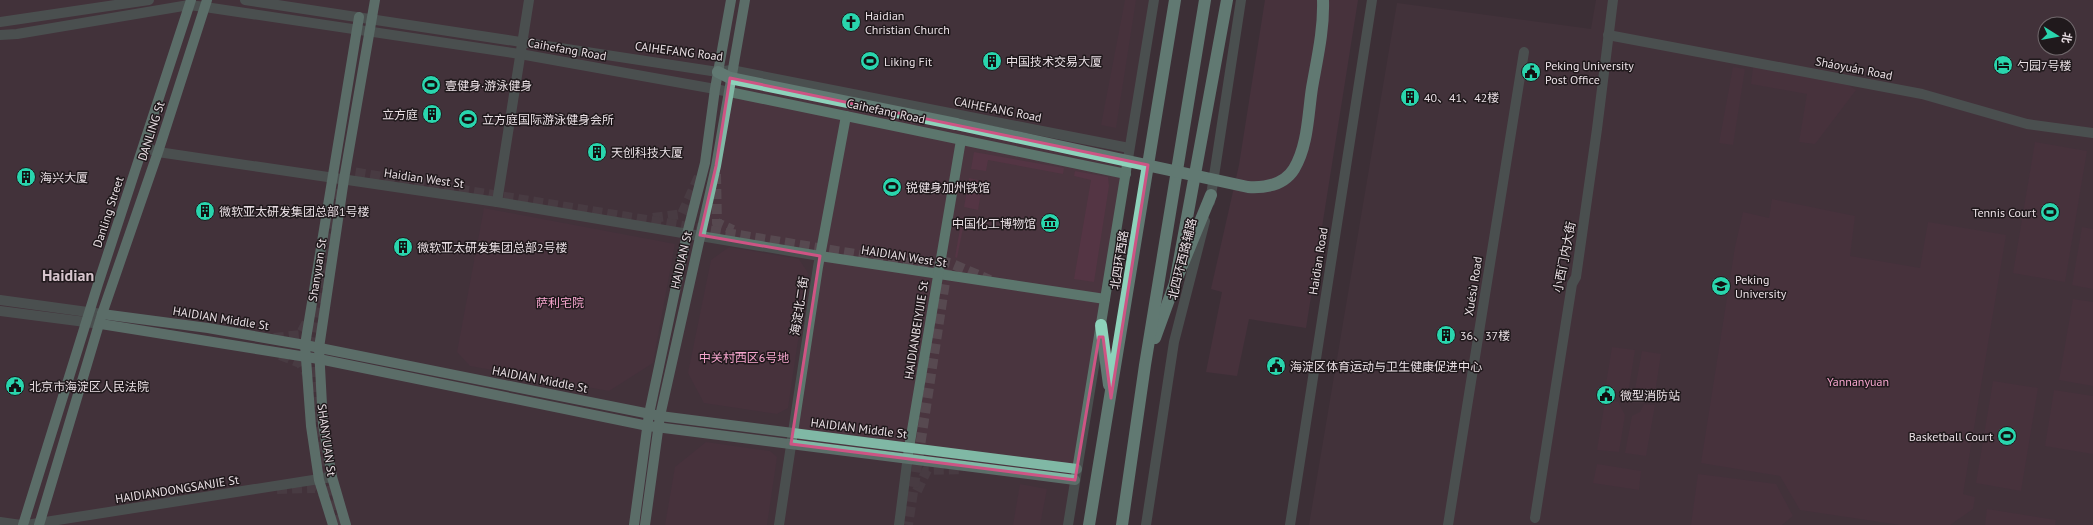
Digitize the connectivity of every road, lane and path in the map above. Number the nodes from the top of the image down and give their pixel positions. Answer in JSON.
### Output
{"nodes":[{"id":1,"x":149,"y":0,"type":"edge"},
{"id":2,"x":245,"y":0,"type":"edge"},
{"id":3,"x":376,"y":0,"type":"edge"},
{"id":4,"x":529,"y":0,"type":"edge"},
{"id":5,"x":731,"y":0,"type":"edge"},
{"id":6,"x":745,"y":0,"type":"edge"},
{"id":7,"x":1154,"y":0,"type":"edge"},
{"id":8,"x":1175,"y":0,"type":"edge"},
{"id":9,"x":1205,"y":0,"type":"edge"},
{"id":10,"x":1227,"y":0,"type":"edge"},
{"id":11,"x":1241,"y":0,"type":"edge"},
{"id":12,"x":1322,"y":0,"type":"edge"},
{"id":13,"x":1372,"y":0,"type":"edge"},
{"id":14,"x":1613,"y":0,"type":"edge"},
{"id":15,"x":190,"y":3,"type":"edge"},
{"id":16,"x":206,"y":3,"type":"edge"},
{"id":17,"x":359,"y":17,"type":"junction"},
{"id":18,"x":373,"y":19,"type":"junction"},
{"id":19,"x":0,"y":22,"type":"edge"},
{"id":20,"x":357,"y":29,"type":"junction"},
{"id":21,"x":370,"y":31,"type":"junction"},
{"id":22,"x":0,"y":35,"type":"edge"},
{"id":23,"x":1608,"y":35,"type":"junction"},
{"id":24,"x":522,"y":42,"type":"junction"},
{"id":25,"x":1524,"y":52,"type":"dead end"},
{"id":26,"x":520,"y":54,"type":"junction"},
{"id":27,"x":718,"y":72,"type":"junction"},
{"id":28,"x":731,"y":74,"type":"junction"},
{"id":29,"x":715,"y":89,"type":"junction"},
{"id":30,"x":728,"y":91,"type":"junction"},
{"id":31,"x":846,"y":116,"type":"junction"},
{"id":32,"x":2093,"y":133,"type":"edge"},
{"id":33,"x":961,"y":140,"type":"junction"},
{"id":34,"x":1119,"y":146,"type":"junction"},
{"id":35,"x":144,"y":148,"type":"junction"},
{"id":36,"x":1129,"y":148,"type":"junction"},
{"id":37,"x":158,"y":152,"type":"junction"},
{"id":38,"x":1113,"y":171,"type":"junction"},
{"id":39,"x":1126,"y":174,"type":"junction"},
{"id":40,"x":333,"y":177,"type":"junction"},
{"id":41,"x":344,"y":179,"type":"junction"},
{"id":42,"x":1211,"y":195,"type":"junction"},
{"id":43,"x":497,"y":202,"type":"junction"},
{"id":44,"x":687,"y":234,"type":"junction"},
{"id":45,"x":700,"y":236,"type":"junction"},
{"id":46,"x":820,"y":256,"type":"junction"},
{"id":47,"x":938,"y":274,"type":"junction"},
{"id":48,"x":1175,"y":283,"type":"junction"},
{"id":49,"x":1105,"y":299,"type":"junction"},
{"id":50,"x":0,"y":300,"type":"edge"},
{"id":51,"x":0,"y":311,"type":"edge"},
{"id":52,"x":102,"y":314,"type":"junction"},
{"id":53,"x":88,"y":317,"type":"junction"},
{"id":54,"x":100,"y":324,"type":"junction"},
{"id":55,"x":1101,"y":325,"type":"junction"},
{"id":56,"x":305,"y":345,"type":"junction"},
{"id":57,"x":319,"y":348,"type":"junction"},
{"id":58,"x":305,"y":356,"type":"junction"},
{"id":59,"x":318,"y":359,"type":"junction"},
{"id":60,"x":1145,"y":365,"type":"junction"},
{"id":61,"x":1111,"y":398,"type":"junction"},
{"id":62,"x":649,"y":414,"type":"junction"},
{"id":63,"x":660,"y":416,"type":"junction"},
{"id":64,"x":648,"y":426,"type":"junction"},
{"id":65,"x":659,"y":428,"type":"junction"},
{"id":66,"x":792,"y":432,"type":"junction"},
{"id":67,"x":791,"y":444,"type":"junction"},
{"id":68,"x":909,"y":448,"type":"junction"},
{"id":69,"x":908,"y":460,"type":"junction"},
{"id":70,"x":1077,"y":469,"type":"junction"},
{"id":71,"x":332,"y":477,"type":"junction"},
{"id":72,"x":319,"y":480,"type":"junction"},
{"id":73,"x":1075,"y":480,"type":"junction"},
{"id":74,"x":1536,"y":518,"type":"dead end"},
{"id":75,"x":0,"y":522,"type":"edge"},
{"id":76,"x":39,"y":524,"type":"edge"},
{"id":77,"x":1089,"y":524,"type":"edge"},
{"id":78,"x":23,"y":525,"type":"edge"},
{"id":79,"x":333,"y":525,"type":"edge"},
{"id":80,"x":346,"y":525,"type":"edge"},
{"id":81,"x":634,"y":525,"type":"edge"},
{"id":82,"x":645,"y":525,"type":"edge"},
{"id":83,"x":779,"y":525,"type":"edge"},
{"id":84,"x":899,"y":525,"type":"edge"},
{"id":85,"x":1068,"y":525,"type":"edge"},
{"id":86,"x":1122,"y":525,"type":"edge"},
{"id":87,"x":1146,"y":525,"type":"edge"},
{"id":88,"x":1290,"y":525,"type":"edge"},
{"id":89,"x":1448,"y":525,"type":"edge"}],
"edges":[{"from":1,"to":19,"type":"street"},
{"from":2,"to":17,"type":"street","name":"CAIHEFANG Road"},
{"from":3,"to":18,"type":"main road","name":"Shanyuan St"},
{"from":4,"to":24,"type":"street"},
{"from":5,"to":27,"type":"main road","name":"HAIDIAN St"},
{"from":6,"to":28,"type":"main road","name":"HAIDIAN St"},
{"from":7,"to":36,"type":"street"},
{"from":8,"to":61,"type":"highway","name":"北四环西路"},
{"from":9,"to":60,"type":"highway"},
{"from":10,"to":48,"type":"highway"},
{"from":11,"to":42,"type":"street","name":"北四环西路辅路"},
{"from":12,"to":28,"type":"highway","bridge":true},
{"from":13,"to":88,"type":"street","name":"Haidian Road"},
{"from":14,"to":23,"type":"street","name":"小西门内大街"},
{"from":15,"to":16,"type":"street","name":"Caihefang Road"},
{"from":15,"to":22,"type":"street","name":"Caihefang Road"},
{"from":15,"to":35,"type":"main road","name":"Danling Street"},
{"from":16,"to":20,"type":"street","name":"Caihefang Road"},
{"from":16,"to":37,"type":"main road","name":"DANLING St"},
{"from":17,"to":18,"type":"street","name":"CAIHEFANG Road"},
{"from":17,"to":20,"type":"main road","name":"Shanyuan St"},
{"from":18,"to":21,"type":"main road","name":"Shanyuan St"},
{"from":18,"to":24,"type":"street","name":"CAIHEFANG Road"},
{"from":20,"to":21,"type":"street","name":"Caihefang Road"},
{"from":20,"to":40,"type":"main road","name":"Shanyuan St"},
{"from":21,"to":26,"type":"street","name":"Caihefang Road"},
{"from":21,"to":41,"type":"main road","name":"Shanyuan St"},
{"from":23,"to":32,"type":"street","name":"Sháoyuán Road"},
{"from":23,"to":74,"type":"street","name":"小西门内大街"},
{"from":24,"to":26,"type":"street"},
{"from":24,"to":27,"type":"street","name":"CAIHEFANG Road"},
{"from":25,"to":89,"type":"street","name":"Xuésù Road"},
{"from":26,"to":29,"type":"street","name":"Caihefang Road"},
{"from":26,"to":43,"type":"street"},
{"from":27,"to":28,"type":"highway"},
{"from":27,"to":29,"type":"main road","name":"HAIDIAN St"},
{"from":28,"to":30,"type":"main road","name":"HAIDIAN St"},
{"from":28,"to":34,"type":"street","name":"CAIHEFANG Road"},
{"from":29,"to":30,"type":"street","name":"Caihefang Road"},
{"from":29,"to":44,"type":"main road","name":"HAIDIAN St"},
{"from":30,"to":31,"type":"street","name":"Caihefang Road"},
{"from":30,"to":45,"type":"main road","name":"HAIDIAN St"},
{"from":31,"to":33,"type":"street","name":"Caihefang Road"},
{"from":31,"to":46,"type":"street","name":"海淀北二街"},
{"from":33,"to":38,"type":"street","name":"Caihefang Road"},
{"from":33,"to":47,"type":"street","name":"HAIDIANBEIYIJIE St"},
{"from":34,"to":36,"type":"street","name":"CAIHEFANG Road"},
{"from":34,"to":38,"type":"street"},
{"from":35,"to":37,"type":"street","name":"Haidian West St"},
{"from":35,"to":53,"type":"main road","name":"Danling Street"},
{"from":36,"to":39,"type":"street"},
{"from":37,"to":40,"type":"street","name":"Haidian West St"},
{"from":37,"to":52,"type":"main road","name":"DANLING St"},
{"from":38,"to":39,"type":"street","name":"Caihefang Road"},
{"from":39,"to":49,"type":"street"},
{"from":40,"to":41,"type":"street","name":"Haidian West St"},
{"from":40,"to":56,"type":"main road","name":"Shanyuan St"},
{"from":41,"to":43,"type":"street","name":"Haidian West St"},
{"from":41,"to":57,"type":"main road","name":"Shanyuan St"},
{"from":42,"to":48,"type":"highway"},
{"from":42,"to":87,"type":"street","name":"北四环西路辅路"},
{"from":43,"to":44,"type":"street","name":"Haidian West St"},
{"from":44,"to":45,"type":"street","name":"Haidian West St"},
{"from":44,"to":62,"type":"main road","name":"HAIDIAN St"},
{"from":45,"to":46,"type":"street","name":"HAIDIAN West St"},
{"from":45,"to":63,"type":"main road","name":"HAIDIAN St"},
{"from":46,"to":47,"type":"street","name":"HAIDIAN West St"},
{"from":46,"to":66,"type":"street","name":"海淀北二街"},
{"from":47,"to":49,"type":"street","name":"HAIDIAN West St"},
{"from":47,"to":68,"type":"street","name":"HAIDIANBEIYIJIE St"},
{"from":48,"to":60,"type":"highway"},
{"from":49,"to":55,"type":"street"},
{"from":50,"to":53,"type":"street","name":"HAIDIAN Middle St"},
{"from":51,"to":53,"type":"street","name":"HAIDIAN Middle St"},
{"from":52,"to":53,"type":"street","name":"HAIDIAN Middle St"},
{"from":52,"to":54,"type":"main road"},
{"from":52,"to":56,"type":"main road","name":"HAIDIAN Middle St"},
{"from":53,"to":54,"type":"street","name":"HAIDIAN Middle St"},
{"from":53,"to":78,"type":"main road","name":"Danling Street"},
{"from":54,"to":58,"type":"main road","name":"HAIDIAN Middle St"},
{"from":54,"to":76,"type":"main road"},
{"from":55,"to":61,"type":"highway"},
{"from":55,"to":70,"type":"street"},
{"from":56,"to":57,"type":"main road","name":"HAIDIAN Middle St"},
{"from":56,"to":58,"type":"main road","name":"Shanyuan St"},
{"from":57,"to":59,"type":"main road","name":"Shanyuan St"},
{"from":57,"to":62,"type":"main road","name":"HAIDIAN Middle St"},
{"from":58,"to":59,"type":"main road","name":"HAIDIAN Middle St"},
{"from":58,"to":72,"type":"main road","name":"SHANYUAN St"},
{"from":59,"to":64,"type":"main road","name":"HAIDIAN Middle St"},
{"from":59,"to":71,"type":"main road","name":"Shanyuan St"},
{"from":60,"to":86,"type":"highway"},
{"from":61,"to":77,"type":"highway","name":"北四环西路"},
{"from":62,"to":63,"type":"main road","name":"HAIDIAN Middle St"},
{"from":62,"to":64,"type":"main road","name":"HAIDIAN St"},
{"from":63,"to":65,"type":"main road","name":"HAIDIAN St"},
{"from":63,"to":66,"type":"main road","name":"HAIDIAN Middle St"},
{"from":64,"to":65,"type":"main road","name":"HAIDIAN Middle St"},
{"from":64,"to":81,"type":"main road","name":"HAIDIAN St"},
{"from":65,"to":67,"type":"main road","name":"HAIDIAN Middle St"},
{"from":65,"to":82,"type":"main road","name":"HAIDIAN St"},
{"from":66,"to":67,"type":"street","name":"海淀北二街"},
{"from":66,"to":68,"type":"main road","name":"HAIDIAN Middle St"},
{"from":67,"to":69,"type":"main road","name":"HAIDIAN Middle St"},
{"from":67,"to":83,"type":"street","name":"海淀北二街"},
{"from":68,"to":69,"type":"street","name":"HAIDIANBEIYIJIE St"},
{"from":68,"to":70,"type":"main road","name":"HAIDIAN Middle St"},
{"from":69,"to":73,"type":"main road","name":"HAIDIAN Middle St"},
{"from":69,"to":84,"type":"street","name":"HAIDIANBEIYIJIE St"},
{"from":70,"to":73,"type":"street"},
{"from":71,"to":72,"type":"street","name":"HAIDIANDONGSANJIE St"},
{"from":71,"to":80,"type":"main road","name":"Shanyuan St"},
{"from":72,"to":76,"type":"street","name":"HAIDIANDONGSANJIE St"},
{"from":72,"to":79,"type":"main road","name":"SHANYUAN St"},
{"from":73,"to":85,"type":"street"},
{"from":75,"to":78,"type":"street","name":"HAIDIANDONGSANJIE St"},
{"from":76,"to":78,"type":"street","name":"HAIDIANDONGSANJIE St"}]}
